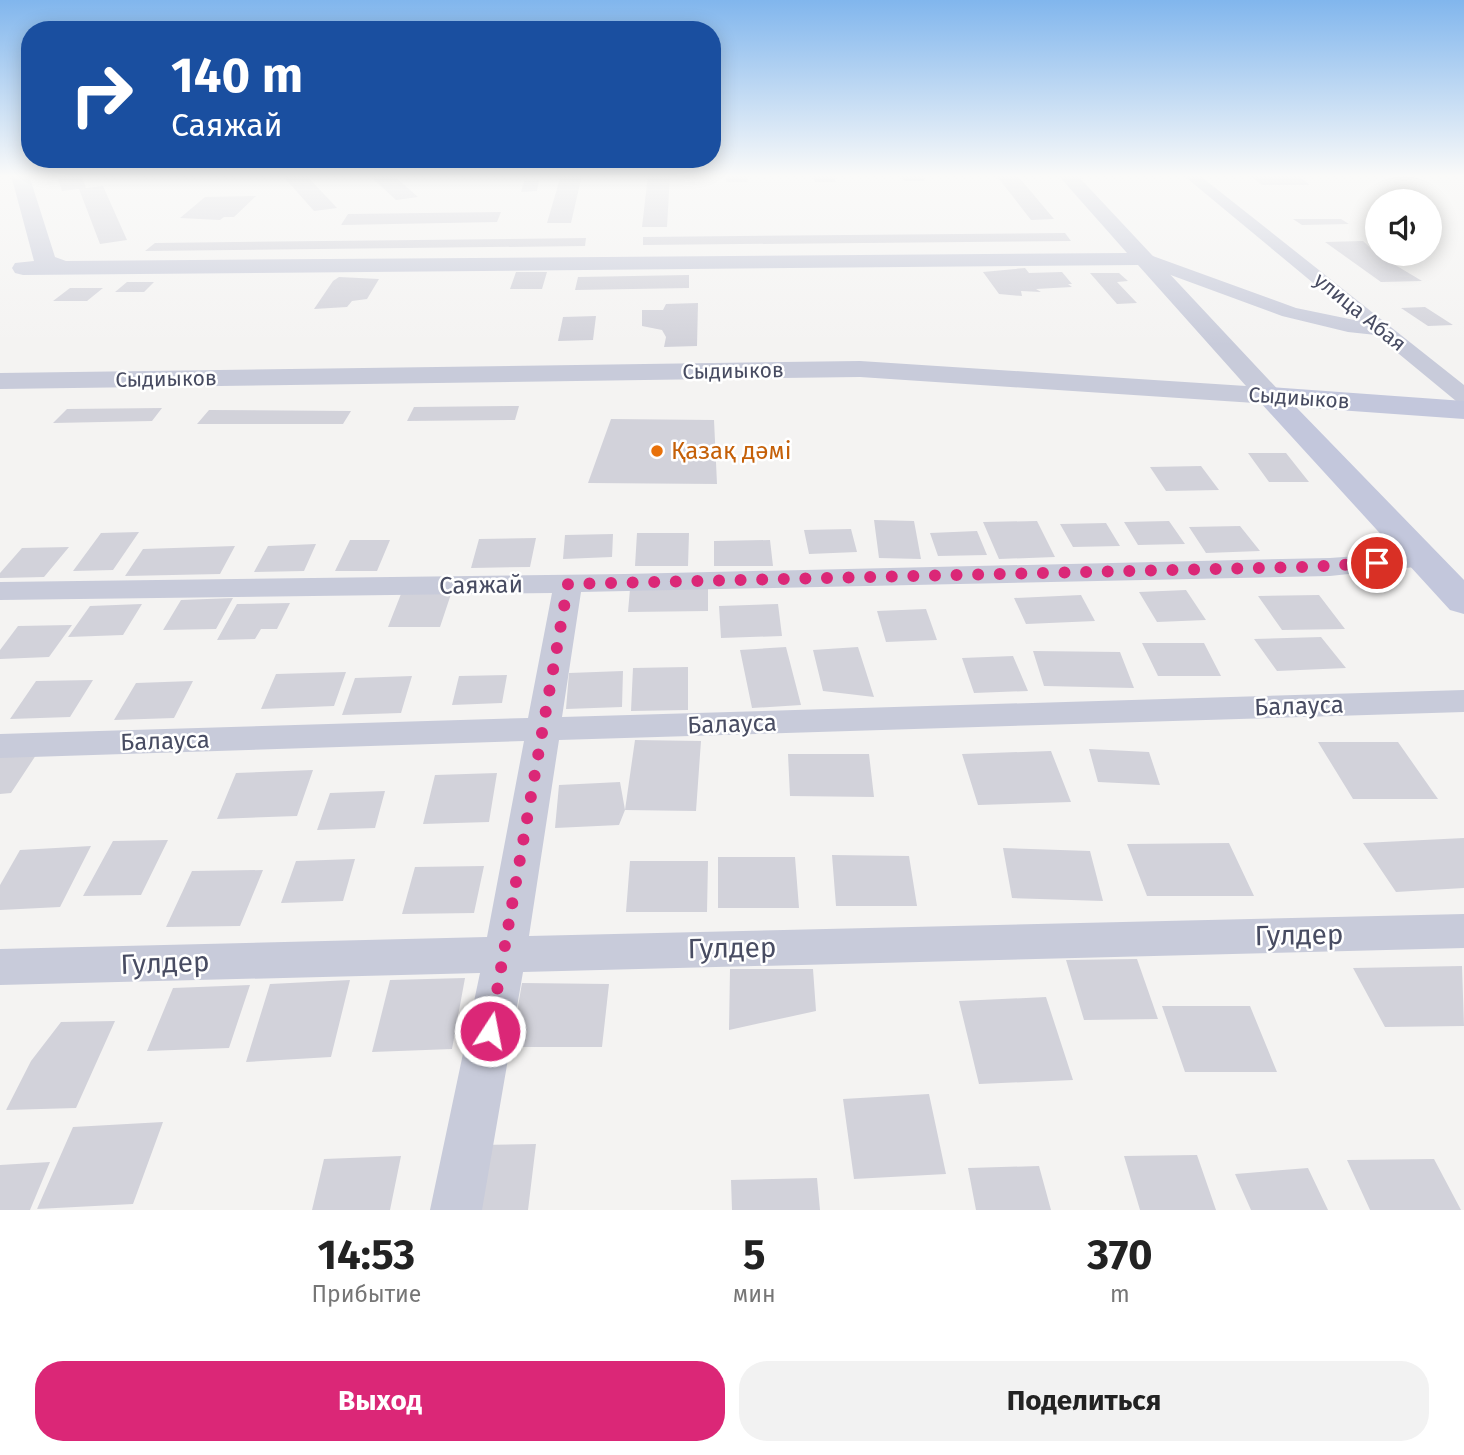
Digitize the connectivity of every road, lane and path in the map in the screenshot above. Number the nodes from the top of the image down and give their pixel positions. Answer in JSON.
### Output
{"nodes":[{"id":1,"x":36,"y":231,"type":"edge"},
{"id":2,"x":1118,"y":231,"type":"edge"},
{"id":3,"x":1260,"y":231,"type":"edge"},
{"id":4,"x":44,"y":257,"type":"junction"},
{"id":5,"x":1144,"y":259,"type":"junction"},
{"id":6,"x":64,"y":268,"type":"junction"},
{"id":7,"x":11,"y":269,"type":"edge"},
{"id":8,"x":1380,"y":329,"type":"junction"},
{"id":9,"x":0,"y":381,"type":"edge"},
{"id":10,"x":1270,"y":396,"type":"junction"},
{"id":11,"x":1464,"y":396,"type":"edge"},
{"id":12,"x":1464,"y":410,"type":"edge"},
{"id":13,"x":1424,"y":559,"type":"junction"},
{"id":14,"x":568,"y":584,"type":"junction"},
{"id":15,"x":0,"y":591,"type":"edge"},
{"id":16,"x":1464,"y":601,"type":"edge"},
{"id":17,"x":1464,"y":701,"type":"edge"},
{"id":18,"x":544,"y":729,"type":"junction"},
{"id":19,"x":0,"y":746,"type":"edge"},
{"id":20,"x":1464,"y":931,"type":"edge"},
{"id":21,"x":505,"y":954,"type":"junction"},
{"id":22,"x":0,"y":967,"type":"edge"},
{"id":23,"x":456,"y":1210,"type":"edge"}],
"edges":[{"from":1,"to":4,"type":"street"},
{"from":2,"to":5,"type":"street"},
{"from":3,"to":8,"type":"street","name":"улица Абая"},
{"from":4,"to":6,"type":"street"},
{"from":4,"to":7,"type":"street"},
{"from":5,"to":6,"type":"street"},
{"from":5,"to":8,"type":"street"},
{"from":5,"to":10,"type":"street"},
{"from":6,"to":7,"type":"street"},
{"from":8,"to":11,"type":"street","name":"улица Абая"},
{"from":9,"to":10,"type":"street","name":"Сыдиыков"},
{"from":10,"to":12,"type":"main road","name":"Сыдиыков"},
{"from":10,"to":13,"type":"main road"},
{"from":13,"to":14,"type":"street","name":"Саяжай"},
{"from":13,"to":16,"type":"main road"},
{"from":14,"to":15,"type":"street","name":"Саяжай"},
{"from":14,"to":18,"type":"street"},
{"from":17,"to":18,"type":"street","name":"Балауса"},
{"from":18,"to":19,"type":"street","name":"Балауса"},
{"from":18,"to":21,"type":"street"},
{"from":20,"to":21,"type":"street","name":"Гулдер"},
{"from":21,"to":22,"type":"street","name":"Гулдер"},
{"from":21,"to":23,"type":"street"}]}
